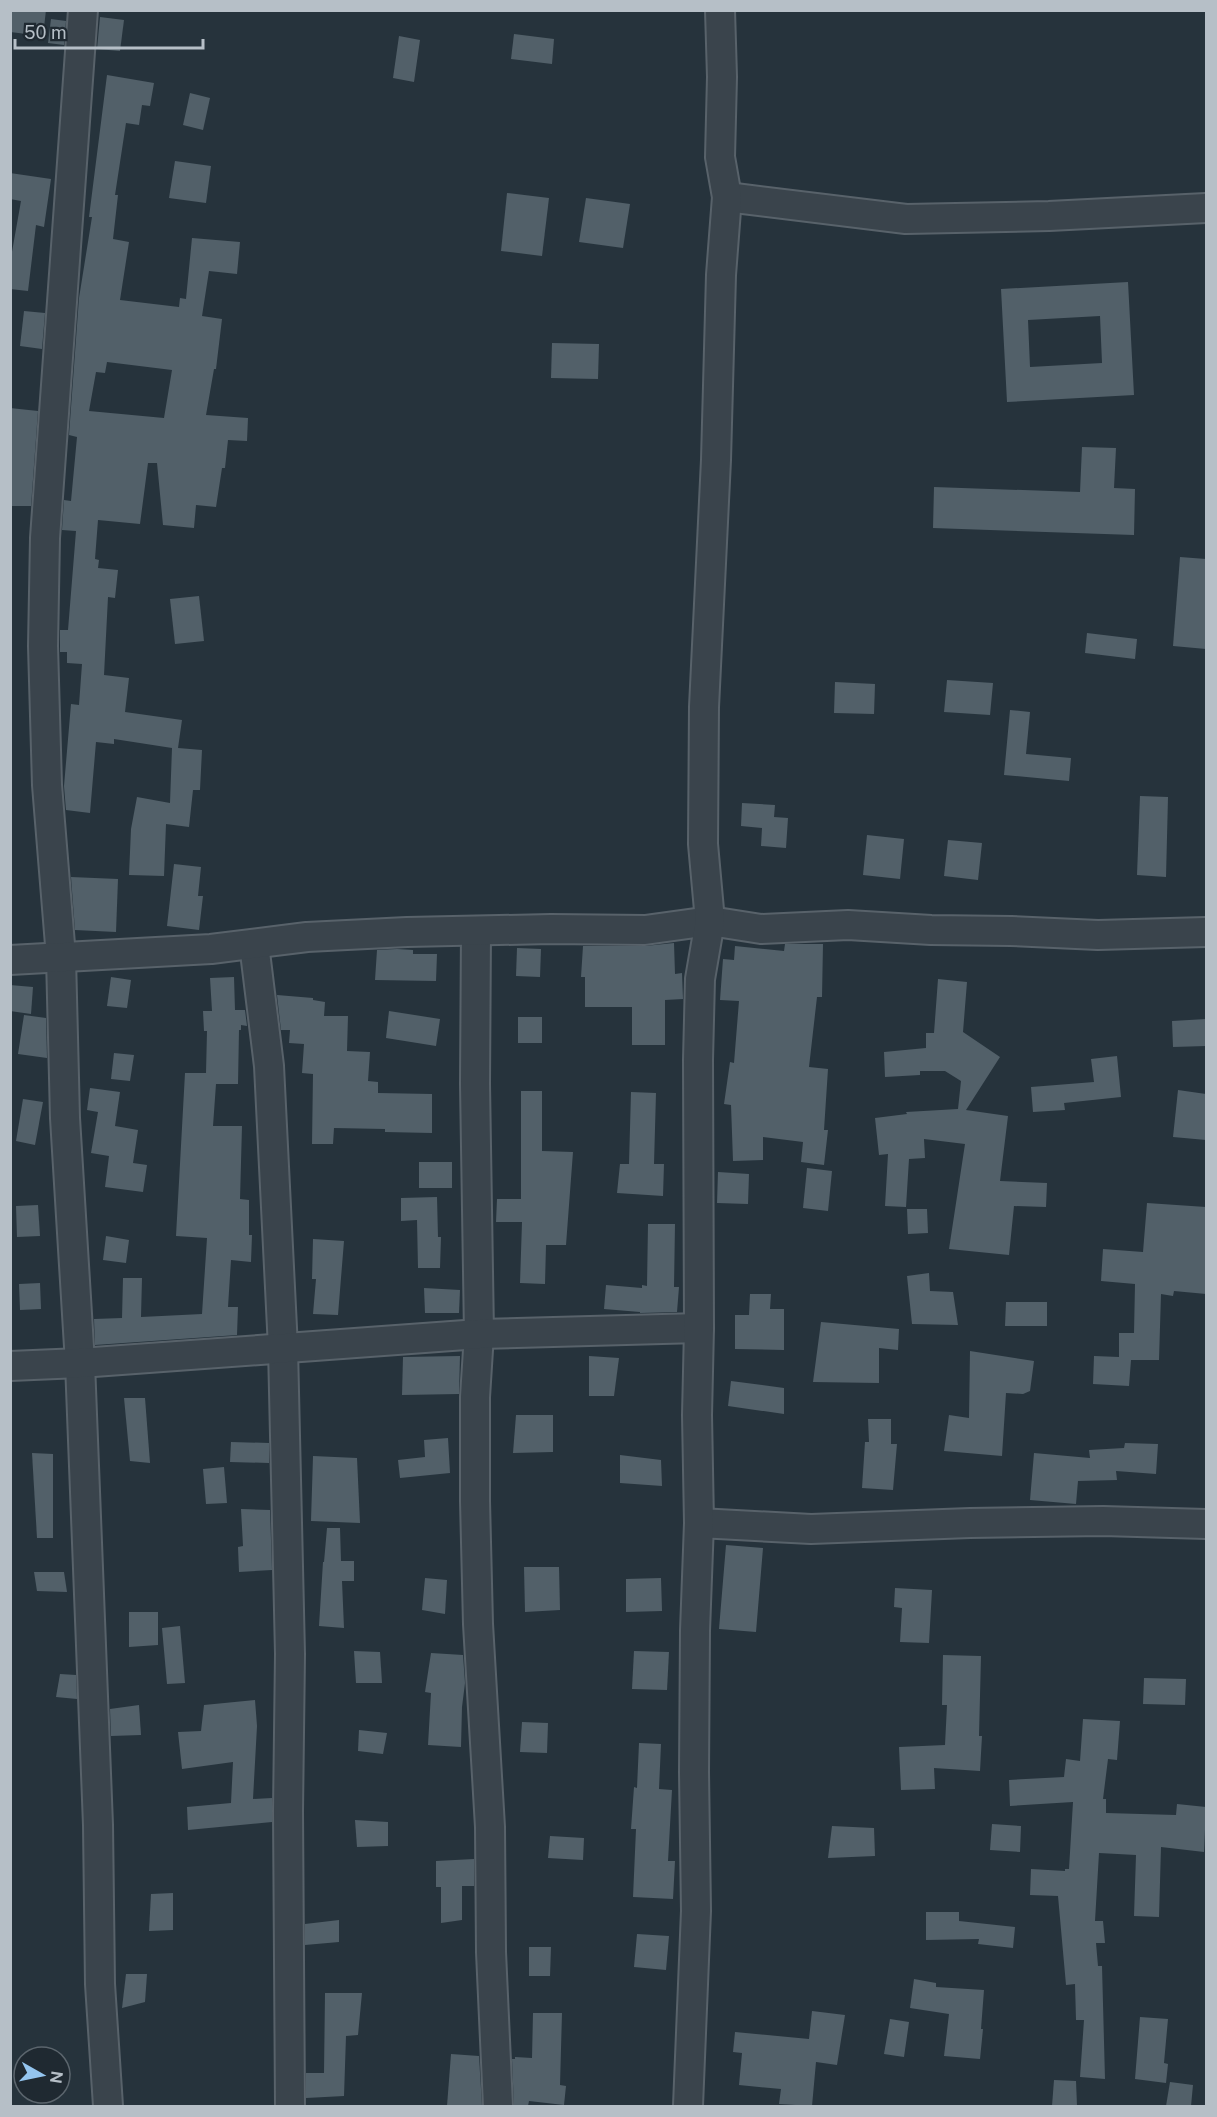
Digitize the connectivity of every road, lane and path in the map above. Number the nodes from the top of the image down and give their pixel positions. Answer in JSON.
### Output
{"nodes":[{"id":1,"x":83,"y":10,"type":"edge"},
{"id":2,"x":720,"y":10,"type":"edge"},
{"id":3,"x":727,"y":197,"type":"junction"},
{"id":4,"x":1206,"y":208,"type":"edge"},
{"id":5,"x":710,"y":921,"type":"junction"},
{"id":6,"x":476,"y":931,"type":"junction"},
{"id":7,"x":1206,"y":932,"type":"edge"},
{"id":8,"x":254,"y":944,"type":"junction"},
{"id":9,"x":61,"y":957,"type":"junction"},
{"id":10,"x":10,"y":960,"type":"edge"},
{"id":11,"x":699,"y":1328,"type":"junction"},
{"id":12,"x":479,"y":1334,"type":"junction"},
{"id":13,"x":283,"y":1348,"type":"junction"},
{"id":14,"x":80,"y":1363,"type":"junction"},
{"id":15,"x":10,"y":1366,"type":"edge"},
{"id":16,"x":699,"y":1523,"type":"junction"},
{"id":17,"x":1206,"y":1524,"type":"edge"},
{"id":18,"x":108,"y":2106,"type":"edge"},
{"id":19,"x":290,"y":2106,"type":"edge"},
{"id":20,"x":498,"y":2106,"type":"edge"},
{"id":21,"x":688,"y":2106,"type":"edge"}],
"edges":[{"from":1,"to":9,"type":"street"},
{"from":2,"to":3,"type":"street"},
{"from":3,"to":4,"type":"street"},
{"from":3,"to":5,"type":"street"},
{"from":5,"to":6,"type":"street"},
{"from":5,"to":7,"type":"street"},
{"from":5,"to":11,"type":"street"},
{"from":6,"to":8,"type":"street"},
{"from":6,"to":12,"type":"street"},
{"from":8,"to":9,"type":"street"},
{"from":8,"to":13,"type":"street"},
{"from":9,"to":10,"type":"street"},
{"from":9,"to":14,"type":"street"},
{"from":11,"to":12,"type":"street"},
{"from":11,"to":16,"type":"street"},
{"from":12,"to":13,"type":"street"},
{"from":12,"to":20,"type":"street"},
{"from":13,"to":14,"type":"street"},
{"from":13,"to":19,"type":"street"},
{"from":14,"to":15,"type":"street"},
{"from":14,"to":18,"type":"street"},
{"from":16,"to":17,"type":"street"},
{"from":16,"to":21,"type":"street"}]}
